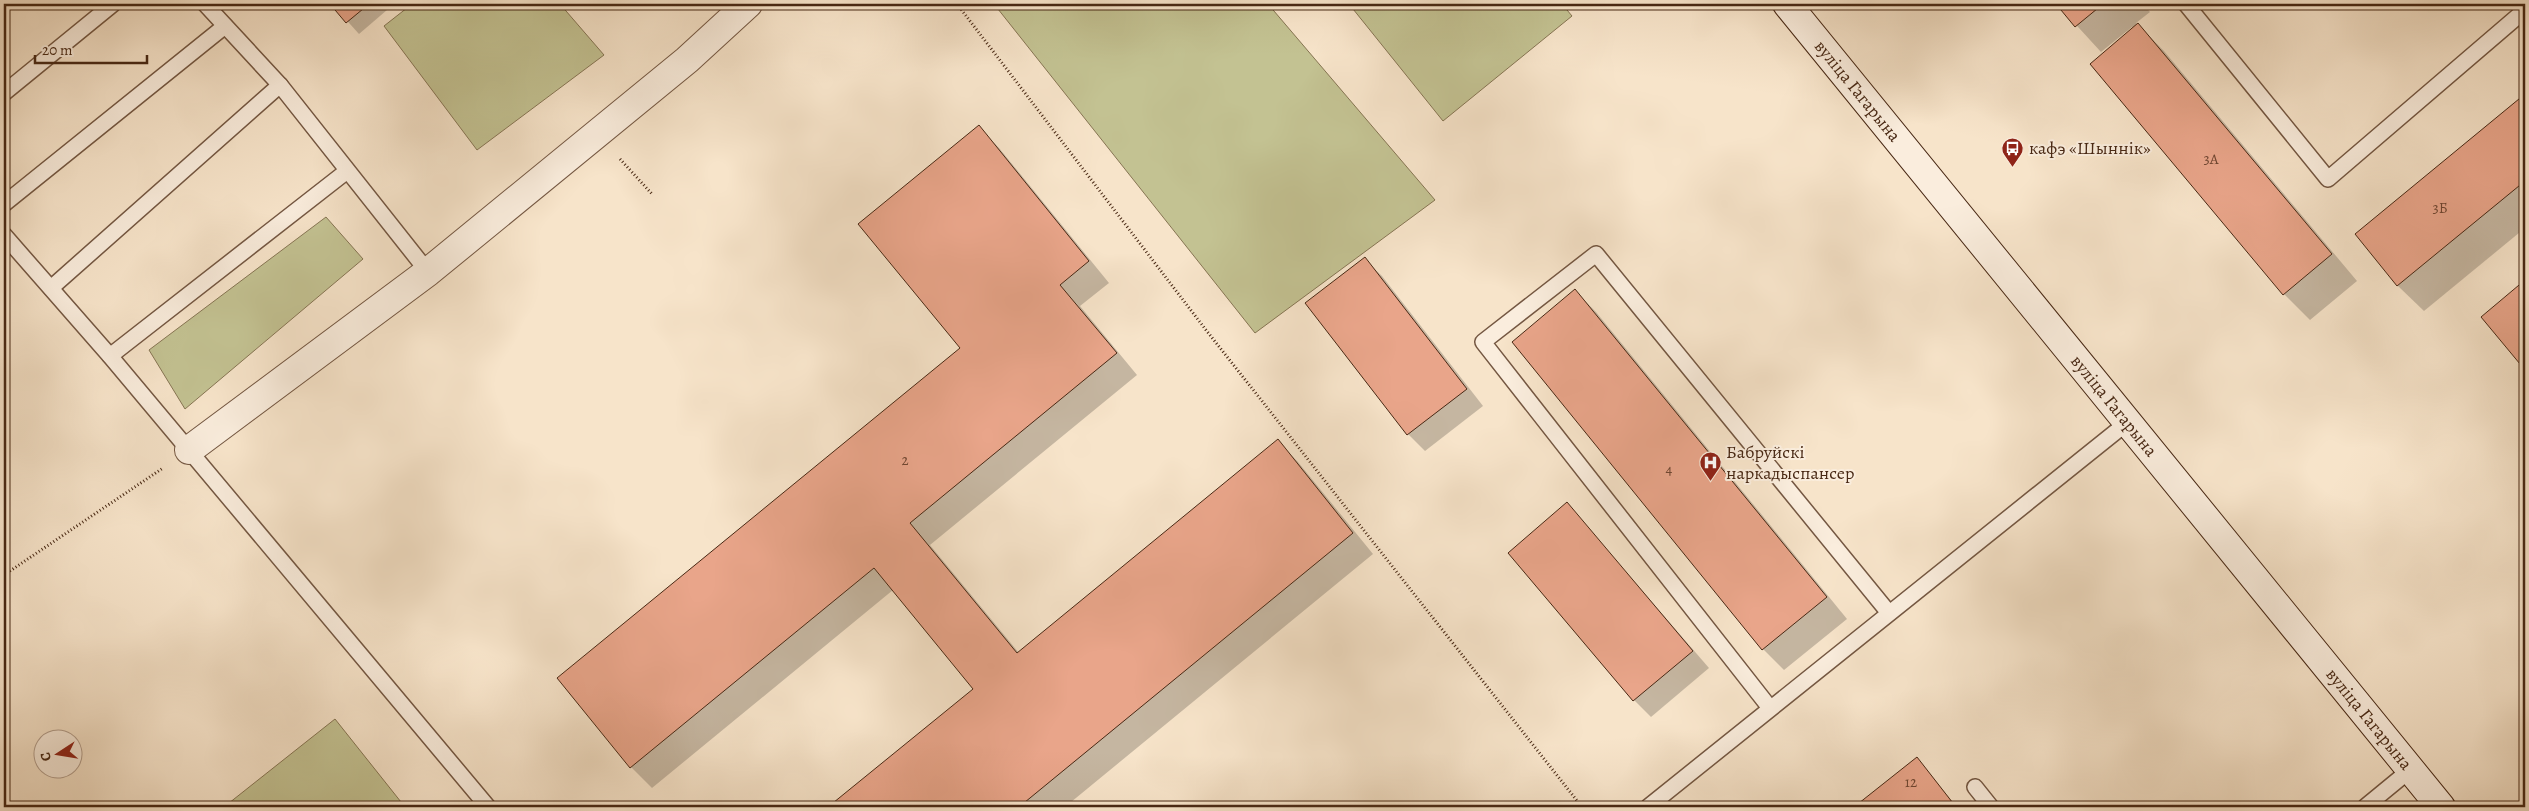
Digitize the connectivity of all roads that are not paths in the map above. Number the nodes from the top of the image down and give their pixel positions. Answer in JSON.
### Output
{"nodes":[{"id":1,"x":113,"y":4,"type":"edge"},
{"id":2,"x":205,"y":4,"type":"edge"},
{"id":3,"x":748,"y":4,"type":"edge"},
{"id":4,"x":1787,"y":4,"type":"edge"},
{"id":5,"x":2186,"y":4,"type":"edge"},
{"id":6,"x":2525,"y":10,"type":"edge"},
{"id":7,"x":225,"y":26,"type":"junction"},
{"id":8,"x":280,"y":85,"type":"junction"},
{"id":9,"x":4,"y":93,"type":"edge"},
{"id":10,"x":347,"y":171,"type":"junction"},
{"id":11,"x":4,"y":204,"type":"edge"},
{"id":12,"x":4,"y":235,"type":"edge"},
{"id":13,"x":428,"y":272,"type":"junction"},
{"id":14,"x":51,"y":288,"type":"junction"},
{"id":15,"x":110,"y":356,"type":"junction"},
{"id":16,"x":2128,"y":422,"type":"junction"},
{"id":17,"x":189,"y":450,"type":"junction"},
{"id":18,"x":1889,"y":613,"type":"junction"},
{"id":19,"x":1770,"y":708,"type":"junction"},
{"id":20,"x":2410,"y":770,"type":"junction"},
{"id":21,"x":1974,"y":787,"type":"dead end"},
{"id":22,"x":488,"y":807,"type":"edge"},
{"id":23,"x":1648,"y":807,"type":"edge"},
{"id":24,"x":1991,"y":807,"type":"edge"},
{"id":25,"x":2365,"y":807,"type":"edge"},
{"id":26,"x":2441,"y":807,"type":"edge"}],
"edges":[{"from":1,"to":9,"type":"lane"},
{"from":2,"to":7,"type":"lane"},
{"from":3,"to":13,"type":"main road"},
{"from":4,"to":16,"type":"main road","name":"вуліца Гагарына"},
{"from":5,"to":6,"type":"lane"},
{"from":7,"to":8,"type":"lane"},
{"from":7,"to":11,"type":"lane"},
{"from":8,"to":10,"type":"lane"},
{"from":8,"to":14,"type":"lane"},
{"from":10,"to":13,"type":"lane"},
{"from":10,"to":15,"type":"lane"},
{"from":12,"to":14,"type":"lane"},
{"from":13,"to":17,"type":"main road"},
{"from":14,"to":15,"type":"lane"},
{"from":15,"to":17,"type":"lane"},
{"from":16,"to":18,"type":"lane"},
{"from":16,"to":20,"type":"main road","name":"вуліца Гагарына"},
{"from":17,"to":22,"type":"lane"},
{"from":18,"to":19,"type":"lane"},
{"from":18,"to":19,"type":"lane"},
{"from":19,"to":23,"type":"lane"},
{"from":20,"to":25,"type":"lane"},
{"from":20,"to":26,"type":"main road","name":"вуліца Гагарына"},
{"from":21,"to":24,"type":"lane"}]}
